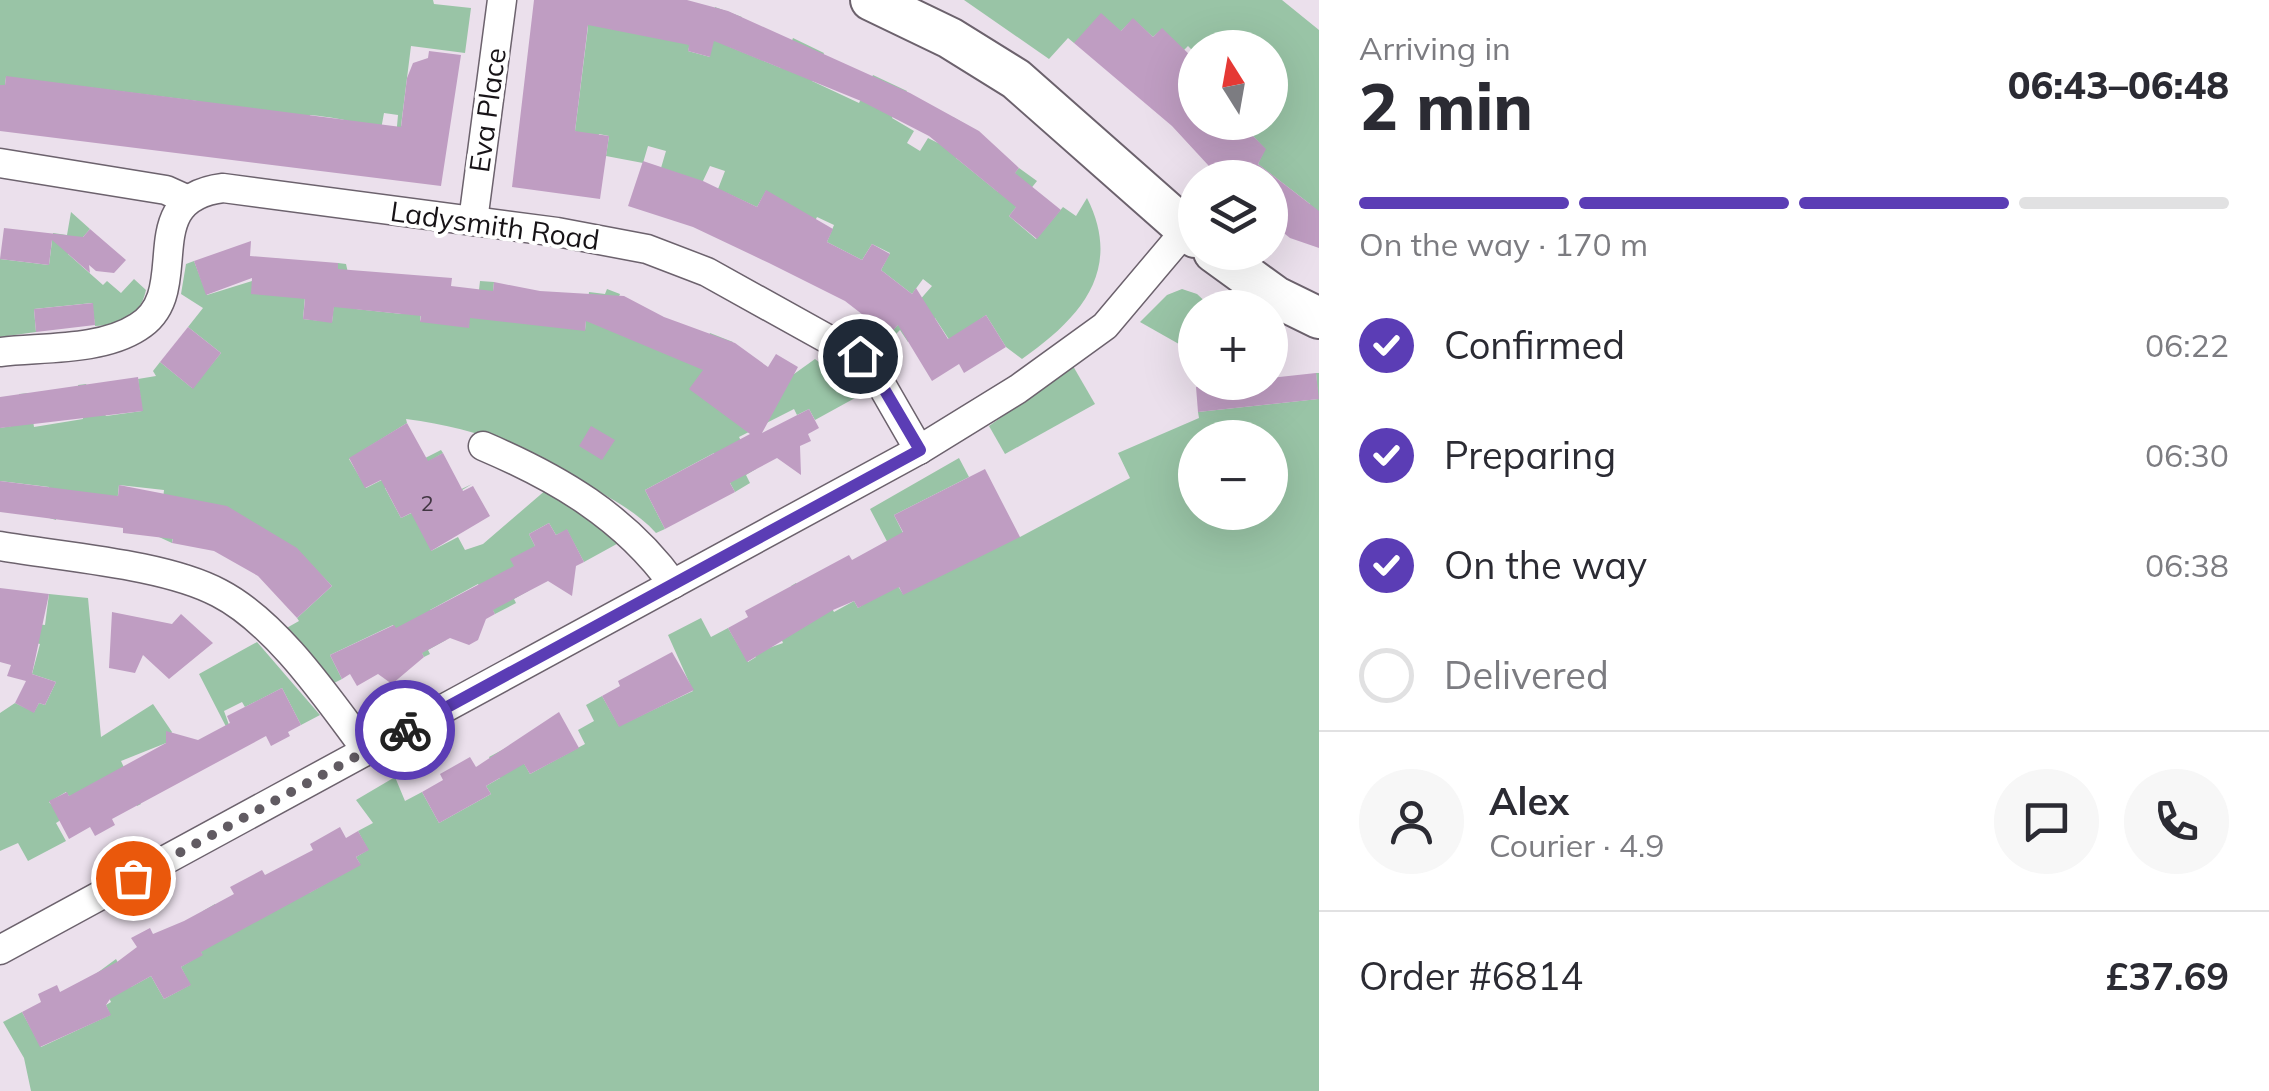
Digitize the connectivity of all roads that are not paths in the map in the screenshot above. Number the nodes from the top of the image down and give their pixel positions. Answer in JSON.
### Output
{"nodes":[{"id":1,"x":502,"y":0,"type":"edge"},
{"id":2,"x":871,"y":0,"type":"edge"},
{"id":3,"x":0,"y":163,"type":"edge"},
{"id":4,"x":186,"y":199,"type":"junction"},
{"id":5,"x":473,"y":221,"type":"junction"},
{"id":6,"x":1178,"y":222,"type":"edge"},
{"id":7,"x":1178,"y":258,"type":"edge"},
{"id":8,"x":1239,"y":270,"type":"edge"},
{"id":9,"x":1319,"y":318,"type":"edge"},
{"id":10,"x":0,"y":352,"type":"edge"},
{"id":11,"x":483,"y":446,"type":"dead end"},
{"id":12,"x":920,"y":450,"type":"junction"},
{"id":13,"x":0,"y":546,"type":"edge"},
{"id":14,"x":672,"y":584,"type":"junction"},
{"id":15,"x":366,"y":751,"type":"junction"},
{"id":16,"x":0,"y":950,"type":"edge"}],
"edges":[{"from":1,"to":5,"type":"street","name":"Eva Place"},
{"from":2,"to":6,"type":"street"},
{"from":3,"to":4,"type":"street","name":"Ladysmith Road"},
{"from":4,"to":5,"type":"street","name":"Ladysmith Road"},
{"from":4,"to":10,"type":"street"},
{"from":5,"to":12,"type":"street","name":"Ladysmith Road"},
{"from":7,"to":12,"type":"street"},
{"from":8,"to":9,"type":"street"},
{"from":11,"to":14,"type":"street"},
{"from":12,"to":14,"type":"street"},
{"from":13,"to":15,"type":"street"},
{"from":14,"to":15,"type":"street"},
{"from":15,"to":16,"type":"street"}]}
